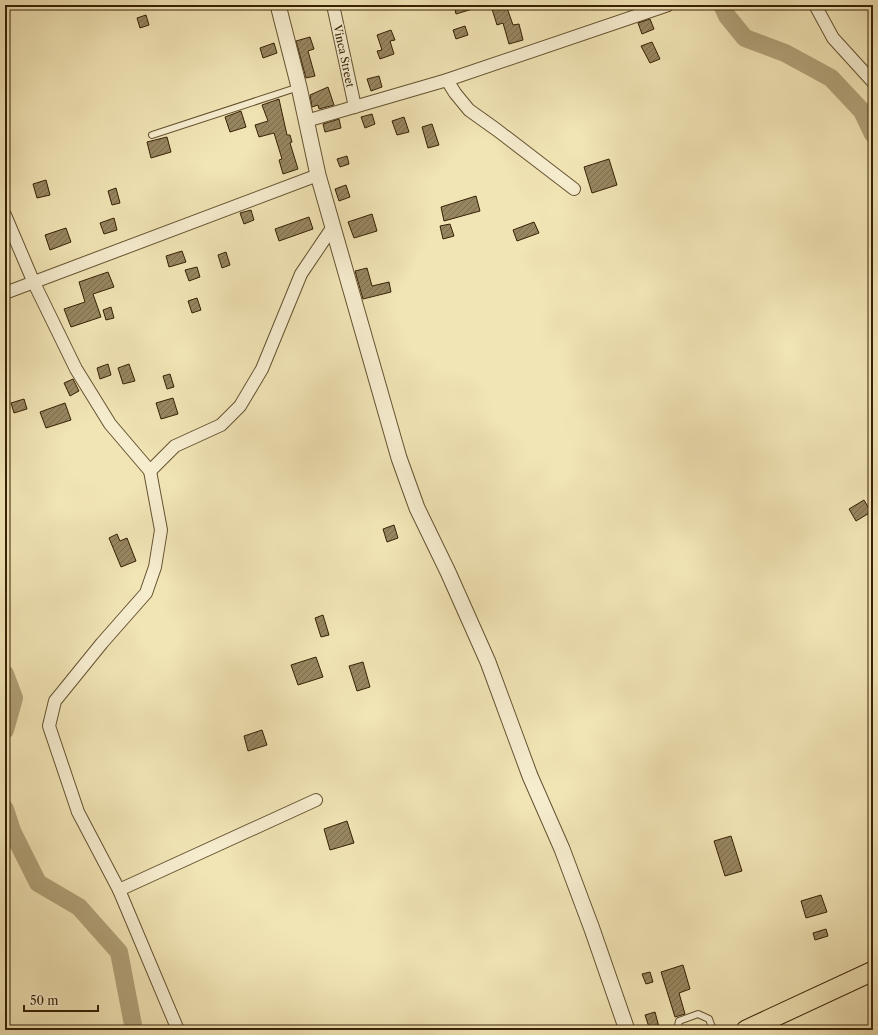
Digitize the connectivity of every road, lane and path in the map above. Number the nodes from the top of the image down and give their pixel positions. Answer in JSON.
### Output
{"nodes":[{"id":1,"x":278,"y":5,"type":"edge"},
{"id":2,"x":332,"y":5,"type":"edge"},
{"id":3,"x":668,"y":5,"type":"edge"},
{"id":4,"x":815,"y":5,"type":"edge"},
{"id":5,"x":447,"y":80,"type":"junction"},
{"id":6,"x":873,"y":82,"type":"edge"},
{"id":7,"x":299,"y":87,"type":"junction"},
{"id":8,"x":355,"y":107,"type":"junction"},
{"id":9,"x":306,"y":121,"type":"junction"},
{"id":10,"x":152,"y":135,"type":"dead end"},
{"id":11,"x":318,"y":175,"type":"junction"},
{"id":12,"x":574,"y":188,"type":"dead end"},
{"id":13,"x":5,"y":216,"type":"edge"},
{"id":14,"x":332,"y":228,"type":"junction"},
{"id":15,"x":34,"y":283,"type":"junction"},
{"id":16,"x":5,"y":293,"type":"edge"},
{"id":17,"x":150,"y":471,"type":"junction"},
{"id":18,"x":316,"y":800,"type":"dead end"},
{"id":19,"x":119,"y":890,"type":"junction"},
{"id":20,"x":873,"y":971,"type":"edge"},
{"id":21,"x":178,"y":1030,"type":"edge"},
{"id":22,"x":627,"y":1030,"type":"edge"},
{"id":23,"x":677,"y":1030,"type":"edge"},
{"id":24,"x":713,"y":1030,"type":"edge"},
{"id":25,"x":746,"y":1030,"type":"edge"}],
"edges":[{"from":1,"to":7,"type":"street"},
{"from":2,"to":8,"type":"street","name":"Vinca Street"},
{"from":3,"to":5,"type":"street"},
{"from":4,"to":6,"type":"street"},
{"from":5,"to":8,"type":"street"},
{"from":5,"to":12,"type":"street"},
{"from":7,"to":9,"type":"street"},
{"from":7,"to":10,"type":"lane"},
{"from":8,"to":9,"type":"street"},
{"from":9,"to":11,"type":"street"},
{"from":11,"to":14,"type":"street"},
{"from":11,"to":15,"type":"street"},
{"from":13,"to":15,"type":"street"},
{"from":14,"to":17,"type":"street"},
{"from":14,"to":22,"type":"street"},
{"from":15,"to":16,"type":"street"},
{"from":15,"to":17,"type":"street"},
{"from":17,"to":19,"type":"street"},
{"from":18,"to":19,"type":"street"},
{"from":19,"to":21,"type":"street"},
{"from":20,"to":25,"type":"main road"},
{"from":23,"to":24,"type":"lane"}]}
